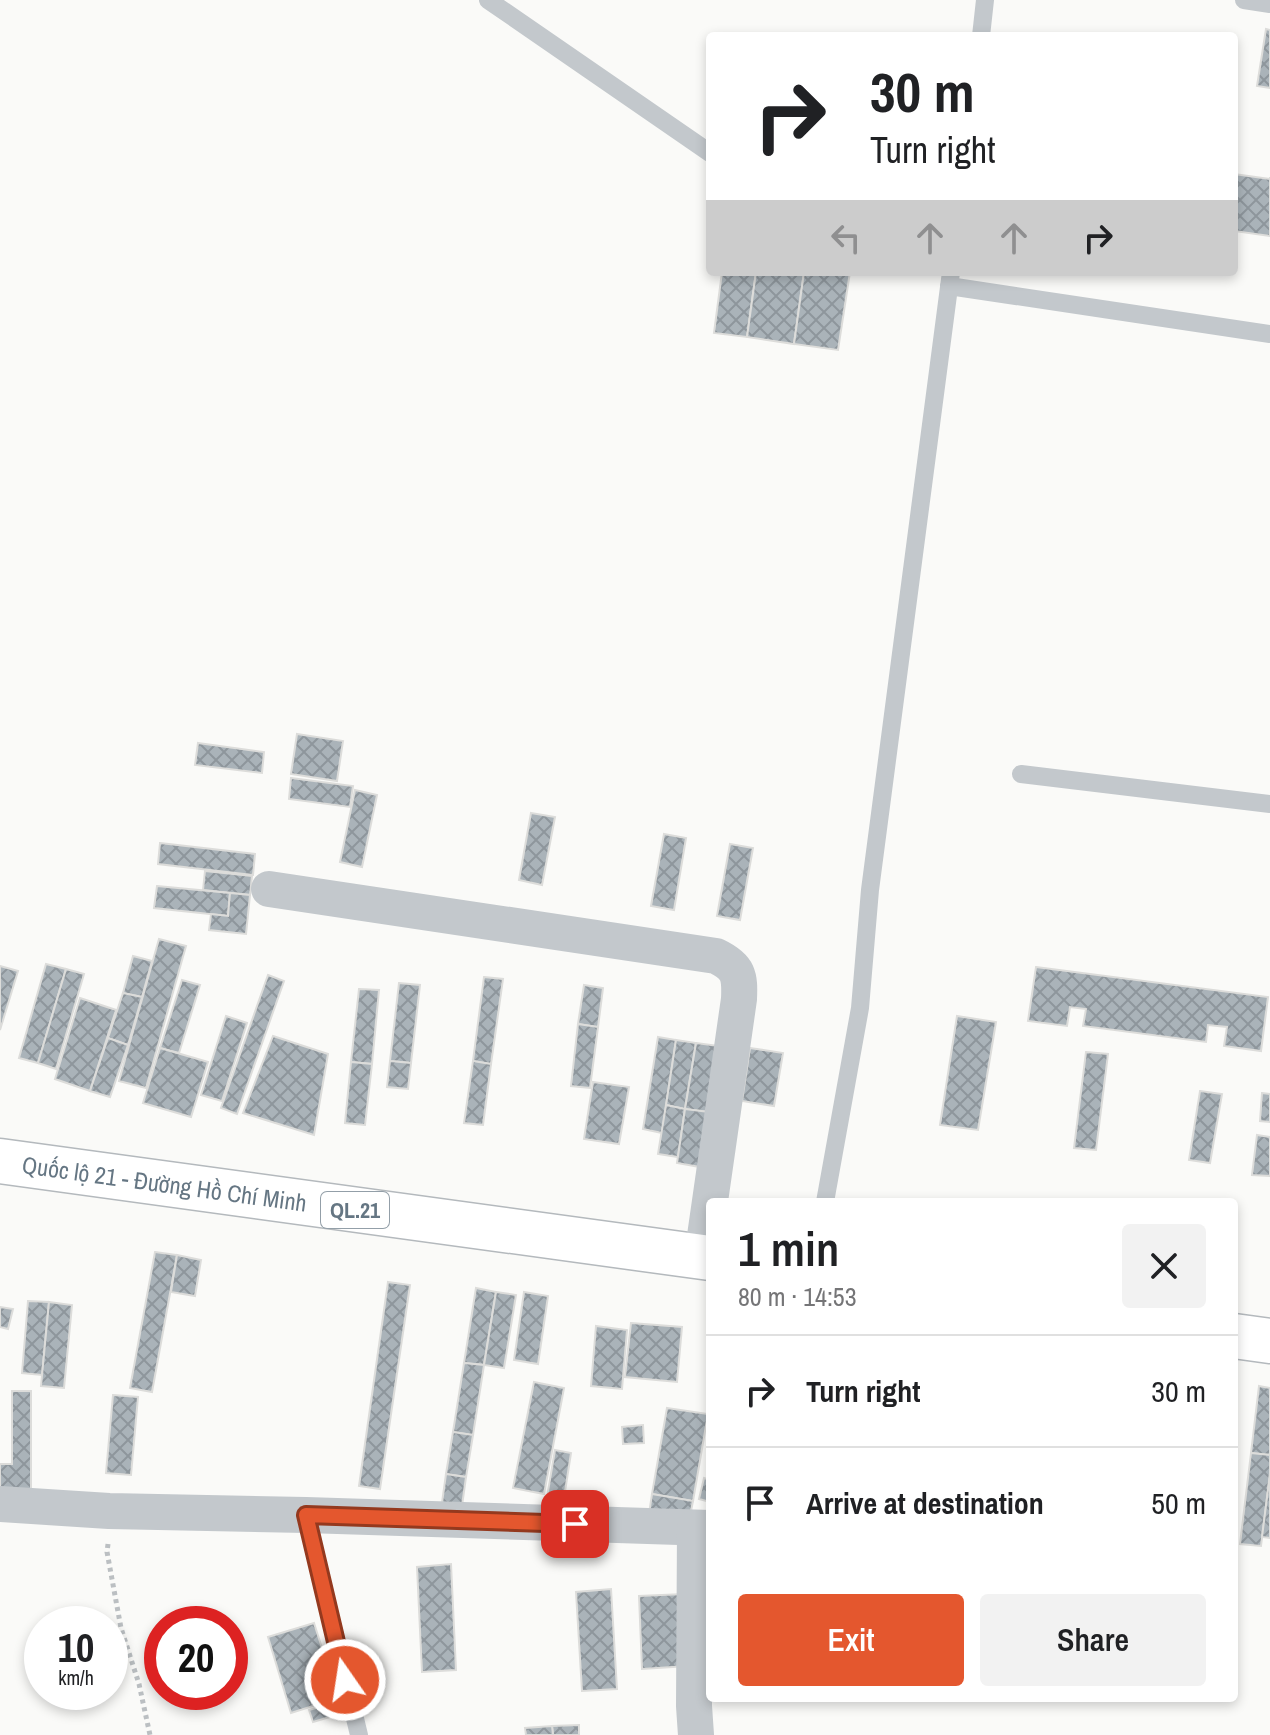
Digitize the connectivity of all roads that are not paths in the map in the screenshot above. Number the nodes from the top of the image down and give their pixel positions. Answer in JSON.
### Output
{"nodes":[{"id":1,"x":488,"y":0,"type":"edge"},
{"id":2,"x":985,"y":0,"type":"edge"},
{"id":3,"x":1244,"y":0,"type":"edge"},
{"id":4,"x":1270,"y":4,"type":"edge"},
{"id":5,"x":981,"y":32,"type":"edge"},
{"id":6,"x":706,"y":150,"type":"edge"},
{"id":7,"x":950,"y":279,"type":"edge"},
{"id":8,"x":1270,"y":334,"type":"edge"},
{"id":9,"x":1021,"y":774,"type":"dead end"},
{"id":10,"x":1270,"y":804,"type":"edge"},
{"id":11,"x":269,"y":889,"type":"dead end"},
{"id":12,"x":0,"y":1161,"type":"edge"},
{"id":13,"x":714,"y":1198,"type":"edge"},
{"id":14,"x":826,"y":1198,"type":"edge"},
{"id":15,"x":706,"y":1257,"type":"edge"},
{"id":16,"x":1238,"y":1337,"type":"edge"},
{"id":17,"x":1270,"y":1341,"type":"edge"},
{"id":18,"x":0,"y":1504,"type":"edge"},
{"id":19,"x":306,"y":1515,"type":"junction"},
{"id":20,"x":703,"y":1528,"type":"edge"},
{"id":21,"x":359,"y":1735,"type":"edge"},
{"id":22,"x":696,"y":1735,"type":"edge"}],
"edges":[{"from":1,"to":6,"type":"lane"},
{"from":2,"to":5,"type":"lane"},
{"from":3,"to":4,"type":"lane"},
{"from":7,"to":8,"type":"lane"},
{"from":7,"to":14,"type":"lane"},
{"from":9,"to":10,"type":"lane"},
{"from":11,"to":13,"type":"street"},
{"from":12,"to":15,"type":"highway","name":"Quốc lộ 21 - Đường Hồ Chí Minh","number":"QL.21"},
{"from":16,"to":17,"type":"highway"},
{"from":18,"to":19,"type":"street"},
{"from":19,"to":20,"type":"street"},
{"from":19,"to":21,"type":"lane"},
{"from":20,"to":22,"type":"street"}]}
